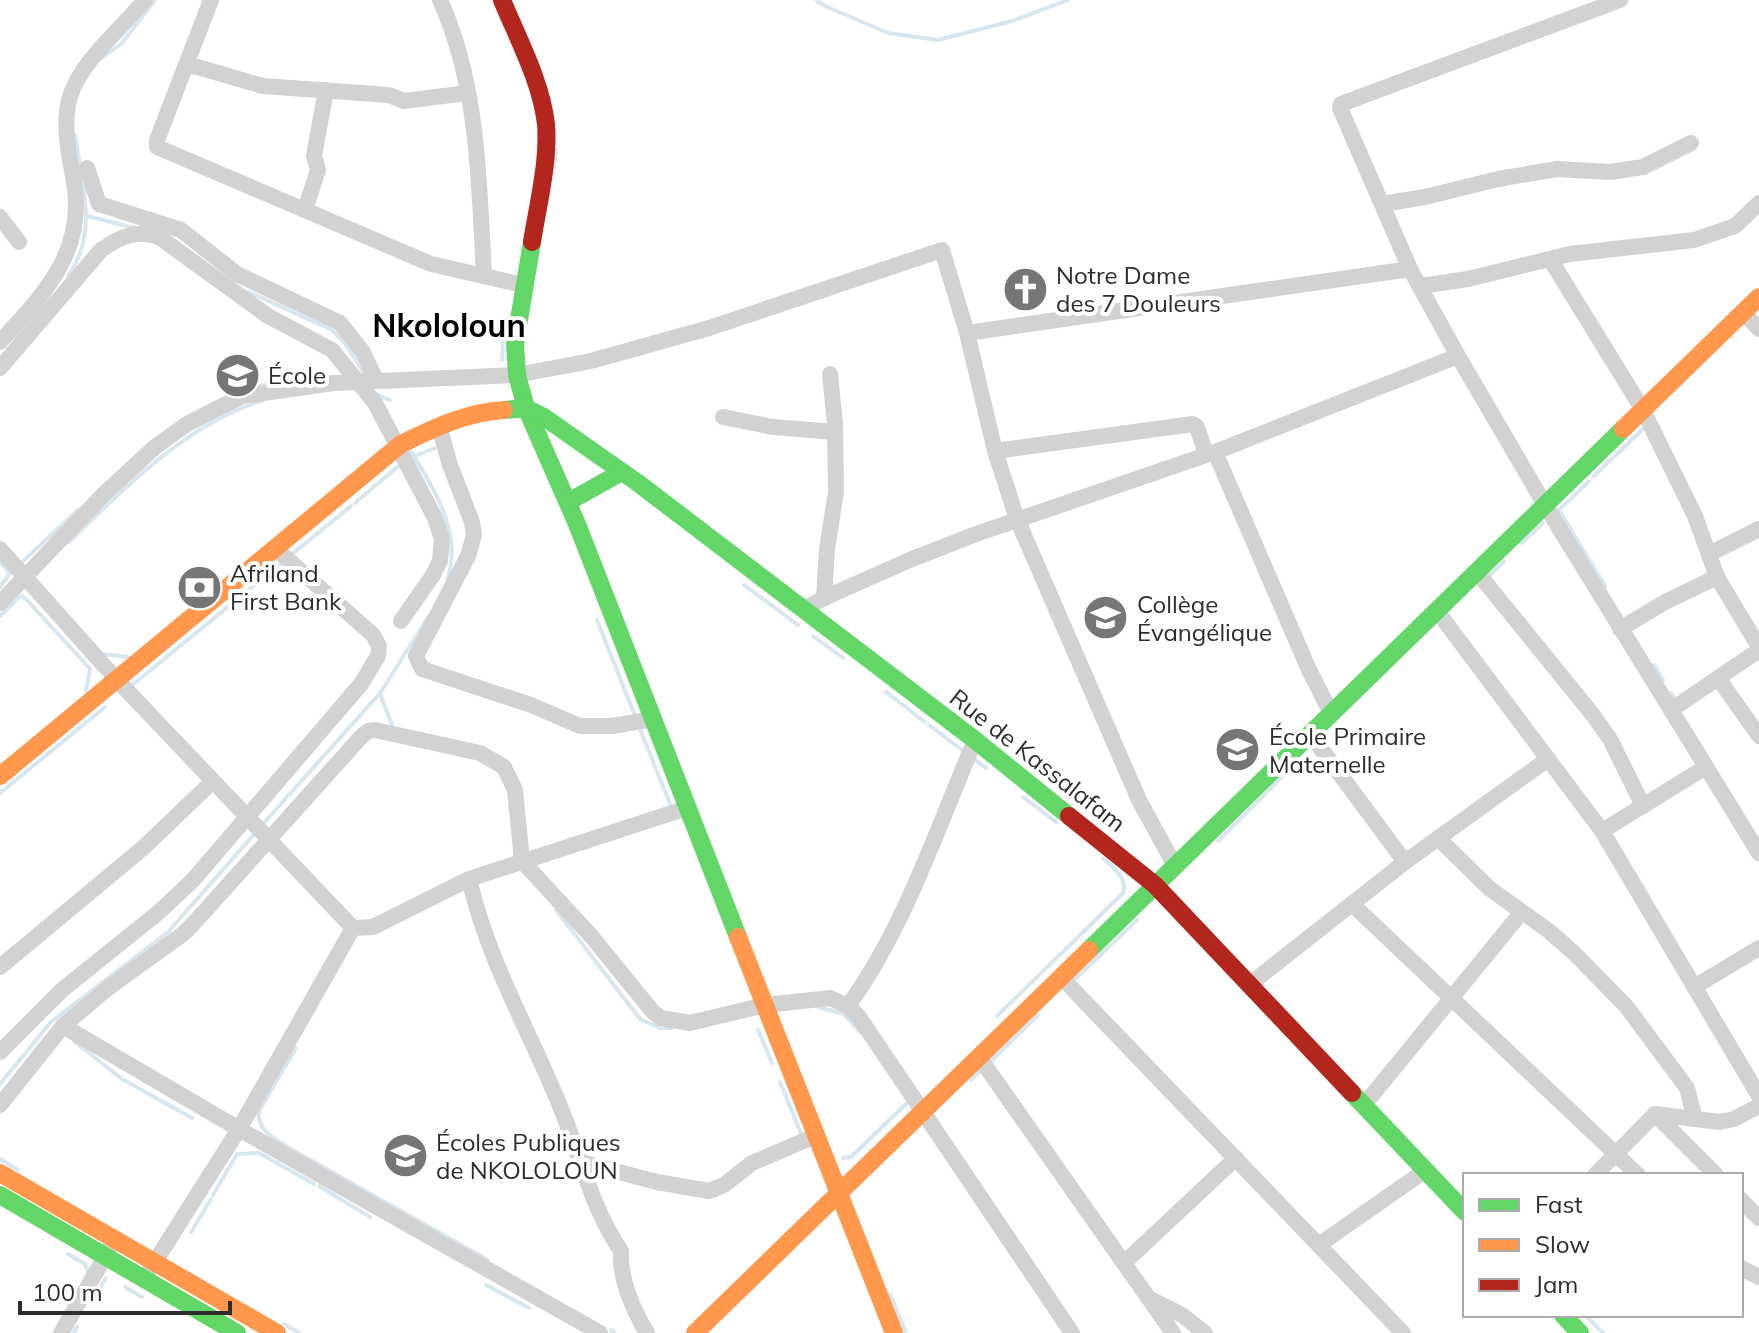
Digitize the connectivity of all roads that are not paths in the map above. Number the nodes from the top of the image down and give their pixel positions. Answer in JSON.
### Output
{"nodes":[{"id":1,"x":145,"y":0,"type":"edge"},
{"id":2,"x":211,"y":0,"type":"edge"},
{"id":3,"x":440,"y":0,"type":"edge"},
{"id":4,"x":502,"y":0,"type":"edge"},
{"id":5,"x":1620,"y":0,"type":"edge"},
{"id":6,"x":187,"y":64,"type":"junction"},
{"id":7,"x":326,"y":90,"type":"junction"},
{"id":8,"x":467,"y":93,"type":"junction"},
{"id":9,"x":1691,"y":143,"type":"dead end"},
{"id":10,"x":87,"y":168,"type":"dead end"},
{"id":11,"x":1759,"y":203,"type":"edge"},
{"id":12,"x":1382,"y":204,"type":"junction"},
{"id":13,"x":305,"y":210,"type":"junction"},
{"id":14,"x":0,"y":217,"type":"edge"},
{"id":15,"x":19,"y":242,"type":"dead end"},
{"id":16,"x":1550,"y":259,"type":"junction"},
{"id":17,"x":1410,"y":269,"type":"junction"},
{"id":18,"x":484,"y":276,"type":"junction"},
{"id":19,"x":523,"y":285,"type":"junction"},
{"id":20,"x":1420,"y":286,"type":"junction"},
{"id":21,"x":1759,"y":297,"type":"edge"},
{"id":22,"x":1743,"y":312,"type":"junction"},
{"id":23,"x":1759,"y":329,"type":"edge"},
{"id":24,"x":967,"y":333,"type":"junction"},
{"id":25,"x":0,"y":342,"type":"edge"},
{"id":26,"x":1458,"y":356,"type":"junction"},
{"id":27,"x":0,"y":368,"type":"edge"},
{"id":28,"x":830,"y":374,"type":"dead end"},
{"id":29,"x":517,"y":375,"type":"junction"},
{"id":30,"x":372,"y":380,"type":"junction"},
{"id":31,"x":526,"y":408,"type":"junction"},
{"id":32,"x":1643,"y":410,"type":"junction"},
{"id":33,"x":723,"y":417,"type":"dead end"},
{"id":34,"x":439,"y":426,"type":"junction"},
{"id":35,"x":835,"y":432,"type":"junction"},
{"id":36,"x":404,"y":443,"type":"junction"},
{"id":37,"x":995,"y":451,"type":"junction"},
{"id":38,"x":1210,"y":453,"type":"junction"},
{"id":39,"x":622,"y":472,"type":"junction"},
{"id":40,"x":568,"y":502,"type":"junction"},
{"id":41,"x":1545,"y":505,"type":"junction"},
{"id":42,"x":1017,"y":519,"type":"junction"},
{"id":43,"x":1759,"y":529,"type":"edge"},
{"id":44,"x":275,"y":548,"type":"junction"},
{"id":45,"x":0,"y":549,"type":"edge"},
{"id":46,"x":1709,"y":554,"type":"junction"},
{"id":47,"x":1477,"y":572,"type":"junction"},
{"id":48,"x":24,"y":576,"type":"junction"},
{"id":49,"x":1717,"y":577,"type":"junction"},
{"id":50,"x":824,"y":598,"type":"junction"},
{"id":51,"x":0,"y":603,"type":"edge"},
{"id":52,"x":804,"y":609,"type":"junction"},
{"id":53,"x":1437,"y":611,"type":"junction"},
{"id":54,"x":401,"y":621,"type":"dead end"},
{"id":55,"x":1620,"y":629,"type":"junction"},
{"id":56,"x":1759,"y":649,"type":"edge"},
{"id":57,"x":1718,"y":678,"type":"junction"},
{"id":58,"x":117,"y":680,"type":"junction"},
{"id":59,"x":1671,"y":710,"type":"junction"},
{"id":60,"x":1331,"y":713,"type":"junction"},
{"id":61,"x":653,"y":719,"type":"junction"},
{"id":62,"x":1310,"y":734,"type":"junction"},
{"id":63,"x":1759,"y":736,"type":"edge"},
{"id":64,"x":975,"y":740,"type":"junction"},
{"id":65,"x":1548,"y":759,"type":"junction"},
{"id":66,"x":1706,"y":767,"type":"junction"},
{"id":67,"x":0,"y":776,"type":"edge"},
{"id":68,"x":213,"y":781,"type":"junction"},
{"id":69,"x":1643,"y":806,"type":"junction"},
{"id":70,"x":687,"y":808,"type":"junction"},
{"id":71,"x":247,"y":817,"type":"junction"},
{"id":72,"x":1602,"y":831,"type":"junction"},
{"id":73,"x":1438,"y":838,"type":"junction"},
{"id":74,"x":268,"y":840,"type":"junction"},
{"id":75,"x":1759,"y":853,"type":"edge"},
{"id":76,"x":522,"y":861,"type":"junction"},
{"id":77,"x":1405,"y":862,"type":"junction"},
{"id":78,"x":1175,"y":866,"type":"junction"},
{"id":79,"x":469,"y":879,"type":"junction"},
{"id":80,"x":1155,"y":885,"type":"junction"},
{"id":81,"x":1352,"y":904,"type":"junction"},
{"id":82,"x":1521,"y":913,"type":"junction"},
{"id":83,"x":353,"y":928,"type":"junction"},
{"id":84,"x":1759,"y":948,"type":"edge"},
{"id":85,"x":0,"y":967,"type":"edge"},
{"id":86,"x":1061,"y":977,"type":"junction"},
{"id":87,"x":1250,"y":984,"type":"junction"},
{"id":88,"x":1694,"y":987,"type":"junction"},
{"id":89,"x":1452,"y":999,"type":"junction"},
{"id":90,"x":765,"y":1005,"type":"junction"},
{"id":91,"x":848,"y":1006,"type":"junction"},
{"id":92,"x":63,"y":1026,"type":"junction"},
{"id":93,"x":0,"y":1052,"type":"edge"},
{"id":94,"x":979,"y":1057,"type":"junction"},
{"id":95,"x":1759,"y":1096,"type":"edge"},
{"id":96,"x":0,"y":1105,"type":"edge"},
{"id":97,"x":1364,"y":1105,"type":"junction"},
{"id":98,"x":1759,"y":1106,"type":"edge"},
{"id":99,"x":923,"y":1111,"type":"junction"},
{"id":100,"x":1655,"y":1114,"type":"junction"},
{"id":101,"x":1695,"y":1119,"type":"junction"},
{"id":102,"x":239,"y":1129,"type":"junction"},
{"id":103,"x":815,"y":1136,"type":"junction"},
{"id":104,"x":1615,"y":1153,"type":"junction"},
{"id":105,"x":1236,"y":1158,"type":"junction"},
{"id":106,"x":581,"y":1162,"type":"junction"},
{"id":107,"x":1426,"y":1170,"type":"junction"},
{"id":108,"x":0,"y":1173,"type":"edge"},
{"id":109,"x":1597,"y":1173,"type":"edge"},
{"id":110,"x":1636,"y":1173,"type":"edge"},
{"id":111,"x":1714,"y":1173,"type":"edge"},
{"id":112,"x":838,"y":1193,"type":"junction"},
{"id":113,"x":0,"y":1195,"type":"edge"},
{"id":114,"x":1743,"y":1202,"type":"edge"},
{"id":115,"x":1463,"y":1210,"type":"edge"},
{"id":116,"x":1759,"y":1218,"type":"edge"},
{"id":117,"x":115,"y":1240,"type":"junction"},
{"id":118,"x":1320,"y":1244,"type":"junction"},
{"id":119,"x":105,"y":1257,"type":"junction"},
{"id":120,"x":154,"y":1262,"type":"junction"},
{"id":121,"x":1124,"y":1263,"type":"junction"},
{"id":122,"x":143,"y":1279,"type":"junction"},
{"id":123,"x":1148,"y":1298,"type":"junction"},
{"id":124,"x":1565,"y":1317,"type":"edge"},
{"id":125,"x":61,"y":1333,"type":"edge"},
{"id":126,"x":237,"y":1333,"type":"edge"},
{"id":127,"x":277,"y":1333,"type":"edge"},
{"id":128,"x":600,"y":1333,"type":"edge"},
{"id":129,"x":647,"y":1333,"type":"edge"},
{"id":130,"x":695,"y":1333,"type":"edge"},
{"id":131,"x":894,"y":1333,"type":"edge"},
{"id":132,"x":1072,"y":1333,"type":"edge"},
{"id":133,"x":1173,"y":1333,"type":"edge"},
{"id":134,"x":1205,"y":1333,"type":"edge"},
{"id":135,"x":1403,"y":1333,"type":"edge"},
{"id":136,"x":1580,"y":1333,"type":"edge"}],
"edges":[{"from":1,"to":25,"type":"street"},
{"from":2,"to":6,"type":"street"},
{"from":3,"to":8,"type":"street"},
{"from":4,"to":19,"type":"street"},
{"from":5,"to":12,"type":"street"},
{"from":6,"to":7,"type":"street"},
{"from":6,"to":13,"type":"street"},
{"from":7,"to":8,"type":"street"},
{"from":7,"to":13,"type":"street"},
{"from":8,"to":18,"type":"street"},
{"from":9,"to":12,"type":"street"},
{"from":10,"to":30,"type":"street"},
{"from":11,"to":16,"type":"street"},
{"from":12,"to":17,"type":"street"},
{"from":13,"to":18,"type":"street"},
{"from":14,"to":15,"type":"street"},
{"from":16,"to":20,"type":"street"},
{"from":16,"to":32,"type":"street"},
{"from":17,"to":20,"type":"street"},
{"from":17,"to":24,"type":"street"},
{"from":18,"to":19,"type":"street"},
{"from":19,"to":29,"type":"street"},
{"from":20,"to":26,"type":"street"},
{"from":21,"to":22,"type":"street"},
{"from":22,"to":23,"type":"street"},
{"from":22,"to":32,"type":"street"},
{"from":24,"to":29,"type":"street"},
{"from":24,"to":37,"type":"street"},
{"from":26,"to":38,"type":"street"},
{"from":26,"to":41,"type":"street"},
{"from":27,"to":30,"type":"street"},
{"from":28,"to":35,"type":"street"},
{"from":29,"to":30,"type":"street"},
{"from":29,"to":31,"type":"street"},
{"from":30,"to":36,"type":"street"},
{"from":30,"to":48,"type":"street"},
{"from":31,"to":34,"type":"street"},
{"from":31,"to":39,"type":"street","name":"Rue de Kassalafam"},
{"from":31,"to":40,"type":"street"},
{"from":32,"to":41,"type":"street"},
{"from":32,"to":46,"type":"street"},
{"from":33,"to":35,"type":"street"},
{"from":34,"to":36,"type":"street"},
{"from":34,"to":61,"type":"street"},
{"from":35,"to":50,"type":"street"},
{"from":36,"to":44,"type":"street"},
{"from":36,"to":54,"type":"street"},
{"from":37,"to":38,"type":"street"},
{"from":37,"to":42,"type":"street"},
{"from":38,"to":42,"type":"street"},
{"from":38,"to":60,"type":"street"},
{"from":39,"to":40,"type":"street"},
{"from":39,"to":52,"type":"street","name":"Rue de Kassalafam"},
{"from":40,"to":61,"type":"street"},
{"from":41,"to":47,"type":"street"},
{"from":41,"to":55,"type":"street"},
{"from":42,"to":50,"type":"street"},
{"from":42,"to":78,"type":"street"},
{"from":43,"to":46,"type":"street"},
{"from":44,"to":58,"type":"street"},
{"from":44,"to":71,"type":"street"},
{"from":45,"to":48,"type":"street"},
{"from":46,"to":49,"type":"street"},
{"from":47,"to":53,"type":"street"},
{"from":47,"to":69,"type":"street"},
{"from":48,"to":51,"type":"street"},
{"from":48,"to":58,"type":"street"},
{"from":49,"to":55,"type":"street"},
{"from":49,"to":56,"type":"street"},
{"from":50,"to":52,"type":"street"},
{"from":52,"to":64,"type":"street","name":"Rue de Kassalafam"},
{"from":53,"to":60,"type":"street"},
{"from":53,"to":65,"type":"street"},
{"from":55,"to":59,"type":"street"},
{"from":56,"to":57,"type":"street"},
{"from":57,"to":59,"type":"street"},
{"from":57,"to":63,"type":"street"},
{"from":58,"to":67,"type":"street"},
{"from":58,"to":68,"type":"street"},
{"from":59,"to":66,"type":"street"},
{"from":60,"to":62,"type":"street"},
{"from":61,"to":70,"type":"street"},
{"from":62,"to":77,"type":"street"},
{"from":62,"to":78,"type":"street"},
{"from":64,"to":80,"type":"street","name":"Rue de Kassalafam"},
{"from":64,"to":91,"type":"street"},
{"from":65,"to":72,"type":"street"},
{"from":65,"to":73,"type":"street"},
{"from":66,"to":69,"type":"street"},
{"from":66,"to":75,"type":"street"},
{"from":68,"to":71,"type":"street"},
{"from":68,"to":85,"type":"street"},
{"from":69,"to":72,"type":"street"},
{"from":70,"to":76,"type":"street"},
{"from":70,"to":90,"type":"street"},
{"from":71,"to":74,"type":"street"},
{"from":71,"to":93,"type":"street"},
{"from":72,"to":88,"type":"street"},
{"from":73,"to":77,"type":"street"},
{"from":73,"to":82,"type":"street"},
{"from":74,"to":76,"type":"street"},
{"from":74,"to":83,"type":"street"},
{"from":74,"to":92,"type":"street"},
{"from":76,"to":79,"type":"street"},
{"from":76,"to":90,"type":"street"},
{"from":77,"to":81,"type":"street"},
{"from":78,"to":80,"type":"street"},
{"from":79,"to":83,"type":"street"},
{"from":79,"to":106,"type":"street"},
{"from":80,"to":86,"type":"street"},
{"from":80,"to":87,"type":"street","name":"Rue de Kassalafam"},
{"from":81,"to":87,"type":"street"},
{"from":81,"to":89,"type":"street"},
{"from":82,"to":89,"type":"street"},
{"from":82,"to":101,"type":"street"},
{"from":83,"to":102,"type":"street"},
{"from":84,"to":88,"type":"street"},
{"from":86,"to":94,"type":"street"},
{"from":86,"to":105,"type":"street"},
{"from":87,"to":97,"type":"street","name":"Rue de Kassalafam"},
{"from":88,"to":95,"type":"street"},
{"from":89,"to":97,"type":"street"},
{"from":89,"to":104,"type":"street"},
{"from":90,"to":91,"type":"street"},
{"from":90,"to":103,"type":"street"},
{"from":91,"to":99,"type":"street"},
{"from":92,"to":96,"type":"street"},
{"from":92,"to":102,"type":"street"},
{"from":94,"to":99,"type":"street"},
{"from":94,"to":121,"type":"street"},
{"from":97,"to":107,"type":"street","name":"Rue de Kassalafam"},
{"from":98,"to":101,"type":"street"},
{"from":99,"to":112,"type":"street"},
{"from":99,"to":132,"type":"street"},
{"from":100,"to":101,"type":"street"},
{"from":100,"to":104,"type":"street"},
{"from":100,"to":111,"type":"street"},
{"from":102,"to":120,"type":"street"},
{"from":102,"to":128,"type":"street"},
{"from":103,"to":106,"type":"street"},
{"from":103,"to":112,"type":"street"},
{"from":104,"to":109,"type":"street"},
{"from":104,"to":110,"type":"street"},
{"from":105,"to":118,"type":"street"},
{"from":105,"to":121,"type":"street"},
{"from":106,"to":129,"type":"street"},
{"from":107,"to":115,"type":"street","name":"Rue de Kassalafam"},
{"from":107,"to":118,"type":"street"},
{"from":108,"to":117,"type":"street"},
{"from":112,"to":130,"type":"street"},
{"from":112,"to":131,"type":"street"},
{"from":113,"to":119,"type":"street"},
{"from":114,"to":116,"type":"street"},
{"from":117,"to":119,"type":"street"},
{"from":117,"to":120,"type":"street"},
{"from":118,"to":135,"type":"street"},
{"from":119,"to":122,"type":"street"},
{"from":119,"to":125,"type":"street"},
{"from":120,"to":122,"type":"street"},
{"from":120,"to":127,"type":"street"},
{"from":121,"to":123,"type":"street"},
{"from":122,"to":126,"type":"street"},
{"from":123,"to":133,"type":"street"},
{"from":123,"to":134,"type":"street"},
{"from":124,"to":136,"type":"street"}]}
